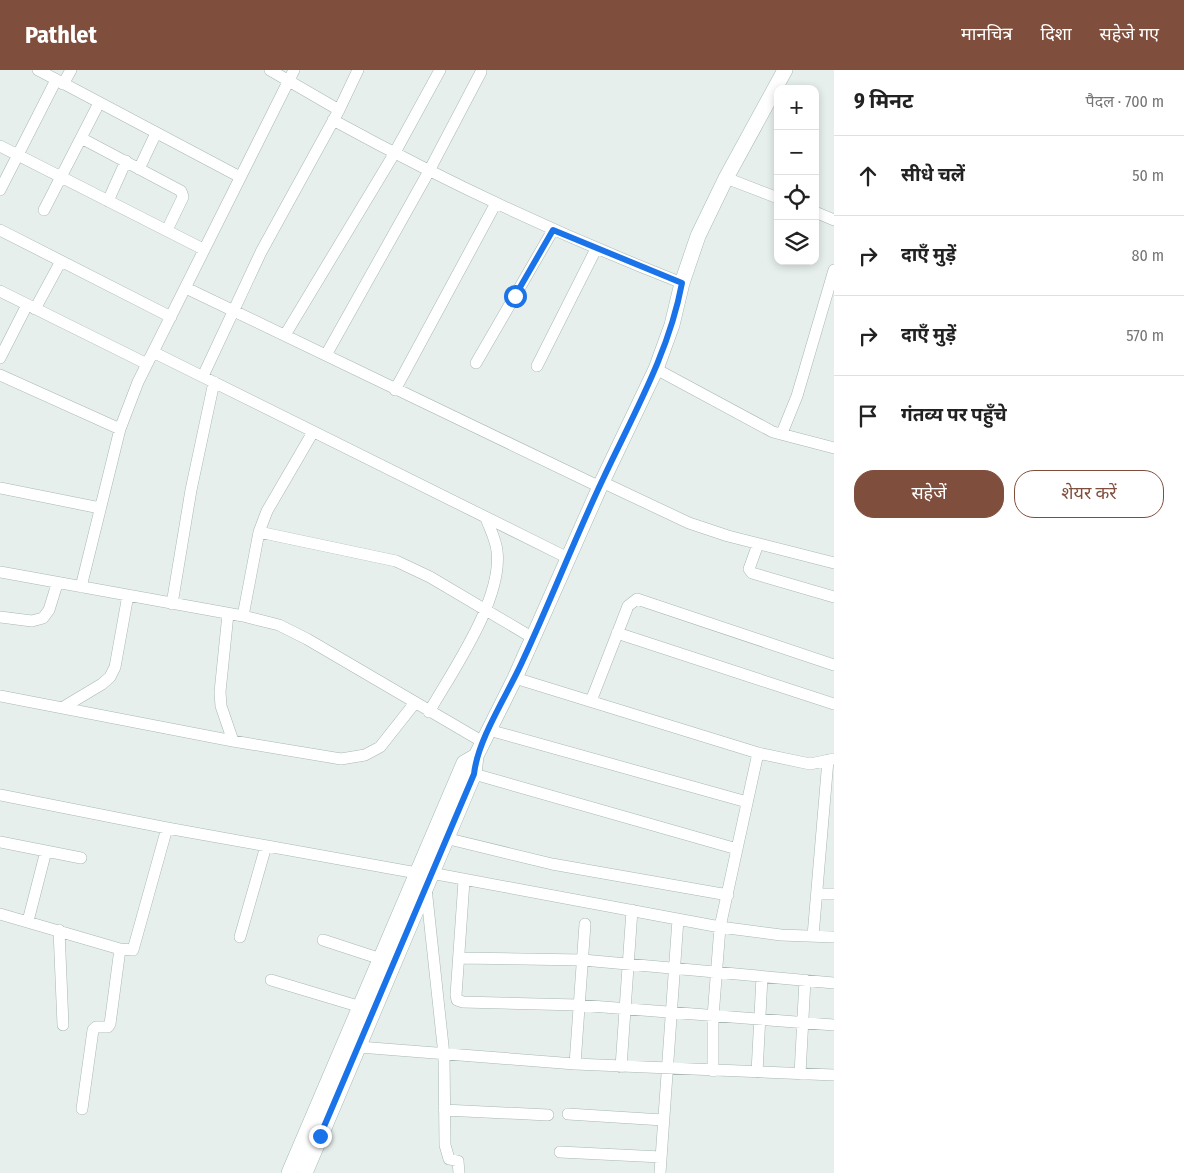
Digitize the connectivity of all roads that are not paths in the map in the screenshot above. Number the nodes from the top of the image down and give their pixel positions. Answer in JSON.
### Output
{"nodes":[{"id":1,"x":38,"y":70,"type":"edge"},
{"id":2,"x":71,"y":70,"type":"edge"},
{"id":3,"x":270,"y":70,"type":"edge"},
{"id":4,"x":294,"y":70,"type":"edge"},
{"id":5,"x":358,"y":70,"type":"edge"},
{"id":6,"x":440,"y":70,"type":"edge"},
{"id":7,"x":785,"y":70,"type":"edge"},
{"id":8,"x":481,"y":72,"type":"dead end"},
{"id":9,"x":60,"y":82,"type":"junction"},
{"id":10,"x":288,"y":82,"type":"junction"},
{"id":11,"x":99,"y":103,"type":"junction"},
{"id":12,"x":336,"y":115,"type":"junction"},
{"id":13,"x":156,"y":133,"type":"junction"},
{"id":14,"x":81,"y":138,"type":"junction"},
{"id":15,"x":0,"y":146,"type":"edge"},
{"id":16,"x":394,"y":154,"type":"junction"},
{"id":17,"x":17,"y":155,"type":"junction"},
{"id":18,"x":126,"y":162,"type":"junction"},
{"id":19,"x":139,"y":169,"type":"junction"},
{"id":20,"x":429,"y":171,"type":"junction"},
{"id":21,"x":61,"y":177,"type":"junction"},
{"id":22,"x":240,"y":177,"type":"junction"},
{"id":23,"x":726,"y":178,"type":"junction"},
{"id":24,"x":0,"y":190,"type":"edge"},
{"id":25,"x":774,"y":196,"type":"edge"},
{"id":26,"x":108,"y":200,"type":"junction"},
{"id":27,"x":496,"y":203,"type":"junction"},
{"id":28,"x":44,"y":210,"type":"dead end"},
{"id":29,"x":819,"y":214,"type":"edge"},
{"id":30,"x":834,"y":220,"type":"edge"},
{"id":31,"x":0,"y":230,"type":"edge"},
{"id":32,"x":167,"y":230,"type":"junction"},
{"id":33,"x":553,"y":230,"type":"junction"},
{"id":34,"x":203,"y":249,"type":"junction"},
{"id":35,"x":596,"y":249,"type":"junction"},
{"id":36,"x":61,"y":261,"type":"junction"},
{"id":37,"x":834,"y":270,"type":"edge"},
{"id":38,"x":682,"y":283,"type":"junction"},
{"id":39,"x":186,"y":288,"type":"junction"},
{"id":40,"x":0,"y":291,"type":"edge"},
{"id":41,"x":31,"y":307,"type":"junction"},
{"id":42,"x":233,"y":309,"type":"junction"},
{"id":43,"x":171,"y":317,"type":"junction"},
{"id":44,"x":285,"y":335,"type":"junction"},
{"id":45,"x":153,"y":352,"type":"junction"},
{"id":46,"x":326,"y":355,"type":"junction"},
{"id":47,"x":0,"y":358,"type":"edge"},
{"id":48,"x":476,"y":363,"type":"dead end"},
{"id":49,"x":147,"y":364,"type":"junction"},
{"id":50,"x":538,"y":366,"type":"dead end"},
{"id":51,"x":656,"y":369,"type":"junction"},
{"id":52,"x":0,"y":375,"type":"edge"},
{"id":53,"x":203,"y":376,"type":"junction"},
{"id":54,"x":214,"y":382,"type":"junction"},
{"id":55,"x":395,"y":390,"type":"junction"},
{"id":56,"x":120,"y":429,"type":"junction"},
{"id":57,"x":313,"y":432,"type":"junction"},
{"id":58,"x":782,"y":433,"type":"junction"},
{"id":59,"x":834,"y":448,"type":"edge"},
{"id":60,"x":601,"y":484,"type":"junction"},
{"id":61,"x":0,"y":488,"type":"edge"},
{"id":62,"x":100,"y":508,"type":"junction"},
{"id":63,"x":486,"y":518,"type":"junction"},
{"id":64,"x":260,"y":532,"type":"junction"},
{"id":65,"x":758,"y":544,"type":"junction"},
{"id":66,"x":568,"y":558,"type":"junction"},
{"id":67,"x":834,"y":563,"type":"edge"},
{"id":68,"x":0,"y":572,"type":"edge"},
{"id":69,"x":57,"y":584,"type":"junction"},
{"id":70,"x":81,"y":587,"type":"junction"},
{"id":71,"x":128,"y":595,"type":"junction"},
{"id":72,"x":834,"y":597,"type":"edge"},
{"id":73,"x":172,"y":604,"type":"junction"},
{"id":74,"x":486,"y":611,"type":"junction"},
{"id":75,"x":228,"y":614,"type":"junction"},
{"id":76,"x":243,"y":616,"type":"junction"},
{"id":77,"x":0,"y":617,"type":"edge"},
{"id":78,"x":617,"y":633,"type":"junction"},
{"id":79,"x":533,"y":638,"type":"junction"},
{"id":80,"x":834,"y":665,"type":"edge"},
{"id":81,"x":515,"y":678,"type":"junction"},
{"id":82,"x":0,"y":696,"type":"edge"},
{"id":83,"x":591,"y":701,"type":"junction"},
{"id":84,"x":414,"y":704,"type":"junction"},
{"id":85,"x":834,"y":704,"type":"edge"},
{"id":86,"x":62,"y":708,"type":"junction"},
{"id":87,"x":429,"y":712,"type":"junction"},
{"id":88,"x":233,"y":741,"type":"junction"},
{"id":89,"x":483,"y":743,"type":"junction"},
{"id":90,"x":758,"y":754,"type":"junction"},
{"id":91,"x":831,"y":760,"type":"edge"},
{"id":92,"x":474,"y":774,"type":"junction"},
{"id":93,"x":0,"y":795,"type":"edge"},
{"id":94,"x":747,"y":802,"type":"junction"},
{"id":95,"x":830,"y":802,"type":"edge"},
{"id":96,"x":167,"y":828,"type":"junction"},
{"id":97,"x":445,"y":838,"type":"junction"},
{"id":98,"x":0,"y":842,"type":"edge"},
{"id":99,"x":266,"y":846,"type":"junction"},
{"id":100,"x":822,"y":848,"type":"junction"},
{"id":101,"x":834,"y":848,"type":"edge"},
{"id":102,"x":737,"y":850,"type":"junction"},
{"id":103,"x":46,"y":851,"type":"junction"},
{"id":104,"x":81,"y":858,"type":"dead end"},
{"id":105,"x":424,"y":877,"type":"junction"},
{"id":106,"x":464,"y":880,"type":"junction"},
{"id":107,"x":818,"y":894,"type":"junction"},
{"id":108,"x":834,"y":894,"type":"edge"},
{"id":109,"x":728,"y":895,"type":"junction"},
{"id":110,"x":632,"y":910,"type":"junction"},
{"id":111,"x":0,"y":914,"type":"edge"},
{"id":112,"x":678,"y":919,"type":"junction"},
{"id":113,"x":28,"y":921,"type":"junction"},
{"id":114,"x":585,"y":924,"type":"dead end"},
{"id":115,"x":720,"y":927,"type":"junction"},
{"id":116,"x":59,"y":930,"type":"junction"},
{"id":117,"x":813,"y":936,"type":"junction"},
{"id":118,"x":240,"y":937,"type":"dead end"},
{"id":119,"x":834,"y":937,"type":"edge"},
{"id":120,"x":323,"y":940,"type":"dead end"},
{"id":121,"x":120,"y":949,"type":"junction"},
{"id":122,"x":459,"y":958,"type":"junction"},
{"id":123,"x":381,"y":959,"type":"junction"},
{"id":124,"x":583,"y":960,"type":"junction"},
{"id":125,"x":628,"y":965,"type":"junction"},
{"id":126,"x":674,"y":969,"type":"junction"},
{"id":127,"x":716,"y":973,"type":"junction"},
{"id":128,"x":762,"y":977,"type":"junction"},
{"id":129,"x":271,"y":980,"type":"dead end"},
{"id":130,"x":805,"y":980,"type":"junction"},
{"id":131,"x":834,"y":983,"type":"edge"},
{"id":132,"x":578,"y":1005,"type":"junction"},
{"id":133,"x":361,"y":1007,"type":"junction"},
{"id":134,"x":626,"y":1009,"type":"junction"},
{"id":135,"x":670,"y":1013,"type":"junction"},
{"id":136,"x":713,"y":1017,"type":"junction"},
{"id":137,"x":758,"y":1021,"type":"junction"},
{"id":138,"x":63,"y":1024,"type":"dead end"},
{"id":139,"x":803,"y":1024,"type":"junction"},
{"id":140,"x":834,"y":1025,"type":"edge"},
{"id":141,"x":359,"y":1047,"type":"junction"},
{"id":142,"x":444,"y":1055,"type":"junction"},
{"id":143,"x":575,"y":1064,"type":"junction"},
{"id":144,"x":621,"y":1067,"type":"junction"},
{"id":145,"x":666,"y":1069,"type":"junction"},
{"id":146,"x":713,"y":1071,"type":"junction"},
{"id":147,"x":757,"y":1072,"type":"junction"},
{"id":148,"x":800,"y":1074,"type":"junction"},
{"id":149,"x":834,"y":1075,"type":"edge"},
{"id":150,"x":82,"y":1109,"type":"dead end"},
{"id":151,"x":444,"y":1110,"type":"junction"},
{"id":152,"x":568,"y":1114,"type":"dead end"},
{"id":153,"x":548,"y":1115,"type":"dead end"},
{"id":154,"x":663,"y":1120,"type":"junction"},
{"id":155,"x":560,"y":1152,"type":"dead end"},
{"id":156,"x":661,"y":1158,"type":"junction"},
{"id":157,"x":289,"y":1173,"type":"edge"},
{"id":158,"x":307,"y":1173,"type":"edge"},
{"id":159,"x":459,"y":1173,"type":"edge"},
{"id":160,"x":660,"y":1173,"type":"edge"}],
"edges":[{"from":1,"to":9,"type":"street"},
{"from":2,"to":9,"type":"street"},
{"from":3,"to":10,"type":"street"},
{"from":4,"to":10,"type":"street"},
{"from":5,"to":12,"type":"street"},
{"from":6,"to":16,"type":"street"},
{"from":7,"to":23,"type":"street"},
{"from":8,"to":20,"type":"street"},
{"from":9,"to":11,"type":"street"},
{"from":9,"to":17,"type":"street"},
{"from":10,"to":12,"type":"street"},
{"from":10,"to":22,"type":"street"},
{"from":11,"to":13,"type":"street"},
{"from":11,"to":14,"type":"street"},
{"from":12,"to":16,"type":"street"},
{"from":12,"to":42,"type":"street"},
{"from":13,"to":19,"type":"street"},
{"from":13,"to":22,"type":"street"},
{"from":14,"to":18,"type":"street"},
{"from":14,"to":21,"type":"street"},
{"from":15,"to":17,"type":"street"},
{"from":16,"to":20,"type":"street"},
{"from":16,"to":44,"type":"street"},
{"from":17,"to":21,"type":"street"},
{"from":17,"to":24,"type":"street"},
{"from":18,"to":19,"type":"street"},
{"from":18,"to":26,"type":"street"},
{"from":19,"to":32,"type":"street"},
{"from":20,"to":27,"type":"street"},
{"from":20,"to":46,"type":"street"},
{"from":21,"to":26,"type":"street"},
{"from":21,"to":28,"type":"street"},
{"from":22,"to":34,"type":"street"},
{"from":23,"to":25,"type":"street"},
{"from":23,"to":38,"type":"street"},
{"from":26,"to":32,"type":"street"},
{"from":27,"to":33,"type":"street"},
{"from":27,"to":55,"type":"street"},
{"from":29,"to":30,"type":"street"},
{"from":31,"to":36,"type":"street"},
{"from":32,"to":34,"type":"street"},
{"from":33,"to":35,"type":"street"},
{"from":33,"to":48,"type":"street"},
{"from":34,"to":39,"type":"street"},
{"from":35,"to":38,"type":"street"},
{"from":35,"to":50,"type":"street"},
{"from":36,"to":41,"type":"street"},
{"from":36,"to":43,"type":"street"},
{"from":37,"to":58,"type":"street"},
{"from":38,"to":51,"type":"street"},
{"from":39,"to":42,"type":"street"},
{"from":39,"to":43,"type":"street"},
{"from":40,"to":41,"type":"street"},
{"from":41,"to":47,"type":"street"},
{"from":41,"to":49,"type":"street"},
{"from":42,"to":44,"type":"street"},
{"from":42,"to":53,"type":"street"},
{"from":43,"to":45,"type":"street"},
{"from":44,"to":46,"type":"street"},
{"from":45,"to":49,"type":"street"},
{"from":45,"to":53,"type":"street"},
{"from":46,"to":55,"type":"street"},
{"from":49,"to":56,"type":"street"},
{"from":51,"to":58,"type":"street"},
{"from":51,"to":60,"type":"street"},
{"from":52,"to":56,"type":"street"},
{"from":53,"to":54,"type":"street"},
{"from":54,"to":57,"type":"street"},
{"from":54,"to":73,"type":"street"},
{"from":55,"to":60,"type":"street"},
{"from":56,"to":62,"type":"street"},
{"from":57,"to":63,"type":"street"},
{"from":57,"to":64,"type":"street"},
{"from":58,"to":59,"type":"street"},
{"from":60,"to":65,"type":"street"},
{"from":60,"to":66,"type":"street"},
{"from":61,"to":62,"type":"street"},
{"from":62,"to":70,"type":"street"},
{"from":63,"to":66,"type":"street"},
{"from":63,"to":74,"type":"street"},
{"from":64,"to":74,"type":"street"},
{"from":64,"to":76,"type":"street"},
{"from":65,"to":67,"type":"street"},
{"from":65,"to":72,"type":"street"},
{"from":66,"to":79,"type":"street"},
{"from":68,"to":69,"type":"street"},
{"from":69,"to":70,"type":"street"},
{"from":69,"to":77,"type":"street"},
{"from":70,"to":71,"type":"street"},
{"from":71,"to":73,"type":"street"},
{"from":71,"to":86,"type":"street"},
{"from":73,"to":75,"type":"street"},
{"from":74,"to":79,"type":"street"},
{"from":74,"to":87,"type":"street"},
{"from":75,"to":76,"type":"street"},
{"from":75,"to":88,"type":"street"},
{"from":76,"to":84,"type":"street"},
{"from":78,"to":80,"type":"street"},
{"from":78,"to":83,"type":"street"},
{"from":78,"to":85,"type":"street"},
{"from":79,"to":81,"type":"street"},
{"from":81,"to":83,"type":"street"},
{"from":81,"to":89,"type":"street"},
{"from":82,"to":86,"type":"street"},
{"from":83,"to":90,"type":"street"},
{"from":84,"to":87,"type":"street"},
{"from":84,"to":88,"type":"street"},
{"from":86,"to":88,"type":"street"},
{"from":87,"to":89,"type":"street"},
{"from":89,"to":92,"type":"street"},
{"from":89,"to":94,"type":"street"},
{"from":89,"to":105,"type":"street"},
{"from":90,"to":91,"type":"street"},
{"from":90,"to":94,"type":"street"},
{"from":91,"to":95,"type":"street"},
{"from":92,"to":97,"type":"street"},
{"from":92,"to":102,"type":"street"},
{"from":93,"to":96,"type":"street"},
{"from":94,"to":102,"type":"street"},
{"from":95,"to":100,"type":"street"},
{"from":96,"to":99,"type":"street"},
{"from":96,"to":121,"type":"street"},
{"from":97,"to":105,"type":"street"},
{"from":97,"to":109,"type":"street"},
{"from":98,"to":103,"type":"street"},
{"from":99,"to":105,"type":"street"},
{"from":99,"to":118,"type":"street"},
{"from":100,"to":101,"type":"street"},
{"from":100,"to":107,"type":"street"},
{"from":102,"to":109,"type":"street"},
{"from":103,"to":104,"type":"street"},
{"from":103,"to":113,"type":"street"},
{"from":105,"to":106,"type":"street"},
{"from":105,"to":123,"type":"street"},
{"from":105,"to":141,"type":"street"},
{"from":105,"to":142,"type":"street"},
{"from":106,"to":110,"type":"street"},
{"from":106,"to":122,"type":"street"},
{"from":107,"to":108,"type":"street"},
{"from":107,"to":117,"type":"street"},
{"from":109,"to":115,"type":"street"},
{"from":110,"to":112,"type":"street"},
{"from":110,"to":125,"type":"street"},
{"from":111,"to":113,"type":"street"},
{"from":112,"to":115,"type":"street"},
{"from":112,"to":126,"type":"street"},
{"from":113,"to":116,"type":"street"},
{"from":114,"to":124,"type":"street"},
{"from":115,"to":117,"type":"street"},
{"from":115,"to":127,"type":"street"},
{"from":116,"to":121,"type":"street"},
{"from":116,"to":138,"type":"street"},
{"from":117,"to":119,"type":"street"},
{"from":120,"to":123,"type":"street"},
{"from":121,"to":150,"type":"street"},
{"from":122,"to":124,"type":"street"},
{"from":122,"to":132,"type":"street"},
{"from":123,"to":133,"type":"street"},
{"from":124,"to":125,"type":"street"},
{"from":124,"to":132,"type":"street"},
{"from":125,"to":126,"type":"street"},
{"from":125,"to":134,"type":"street"},
{"from":126,"to":127,"type":"street"},
{"from":126,"to":135,"type":"street"},
{"from":127,"to":128,"type":"street"},
{"from":127,"to":136,"type":"street"},
{"from":128,"to":130,"type":"street"},
{"from":128,"to":137,"type":"street"},
{"from":129,"to":133,"type":"street"},
{"from":130,"to":131,"type":"street"},
{"from":130,"to":139,"type":"street"},
{"from":132,"to":134,"type":"street"},
{"from":132,"to":143,"type":"street"},
{"from":133,"to":157,"type":"street"},
{"from":134,"to":135,"type":"street"},
{"from":134,"to":144,"type":"street"},
{"from":135,"to":136,"type":"street"},
{"from":135,"to":145,"type":"street"},
{"from":136,"to":137,"type":"street"},
{"from":136,"to":146,"type":"street"},
{"from":137,"to":139,"type":"street"},
{"from":137,"to":147,"type":"street"},
{"from":139,"to":140,"type":"street"},
{"from":139,"to":148,"type":"street"},
{"from":141,"to":142,"type":"street"},
{"from":141,"to":158,"type":"street"},
{"from":142,"to":143,"type":"street"},
{"from":142,"to":151,"type":"street"},
{"from":143,"to":144,"type":"street"},
{"from":144,"to":145,"type":"street"},
{"from":145,"to":146,"type":"street"},
{"from":145,"to":154,"type":"street"},
{"from":146,"to":147,"type":"street"},
{"from":147,"to":148,"type":"street"},
{"from":148,"to":149,"type":"street"},
{"from":151,"to":153,"type":"street"},
{"from":151,"to":159,"type":"street"},
{"from":152,"to":154,"type":"street"},
{"from":154,"to":156,"type":"street"},
{"from":155,"to":156,"type":"street"},
{"from":156,"to":160,"type":"street"}]}
